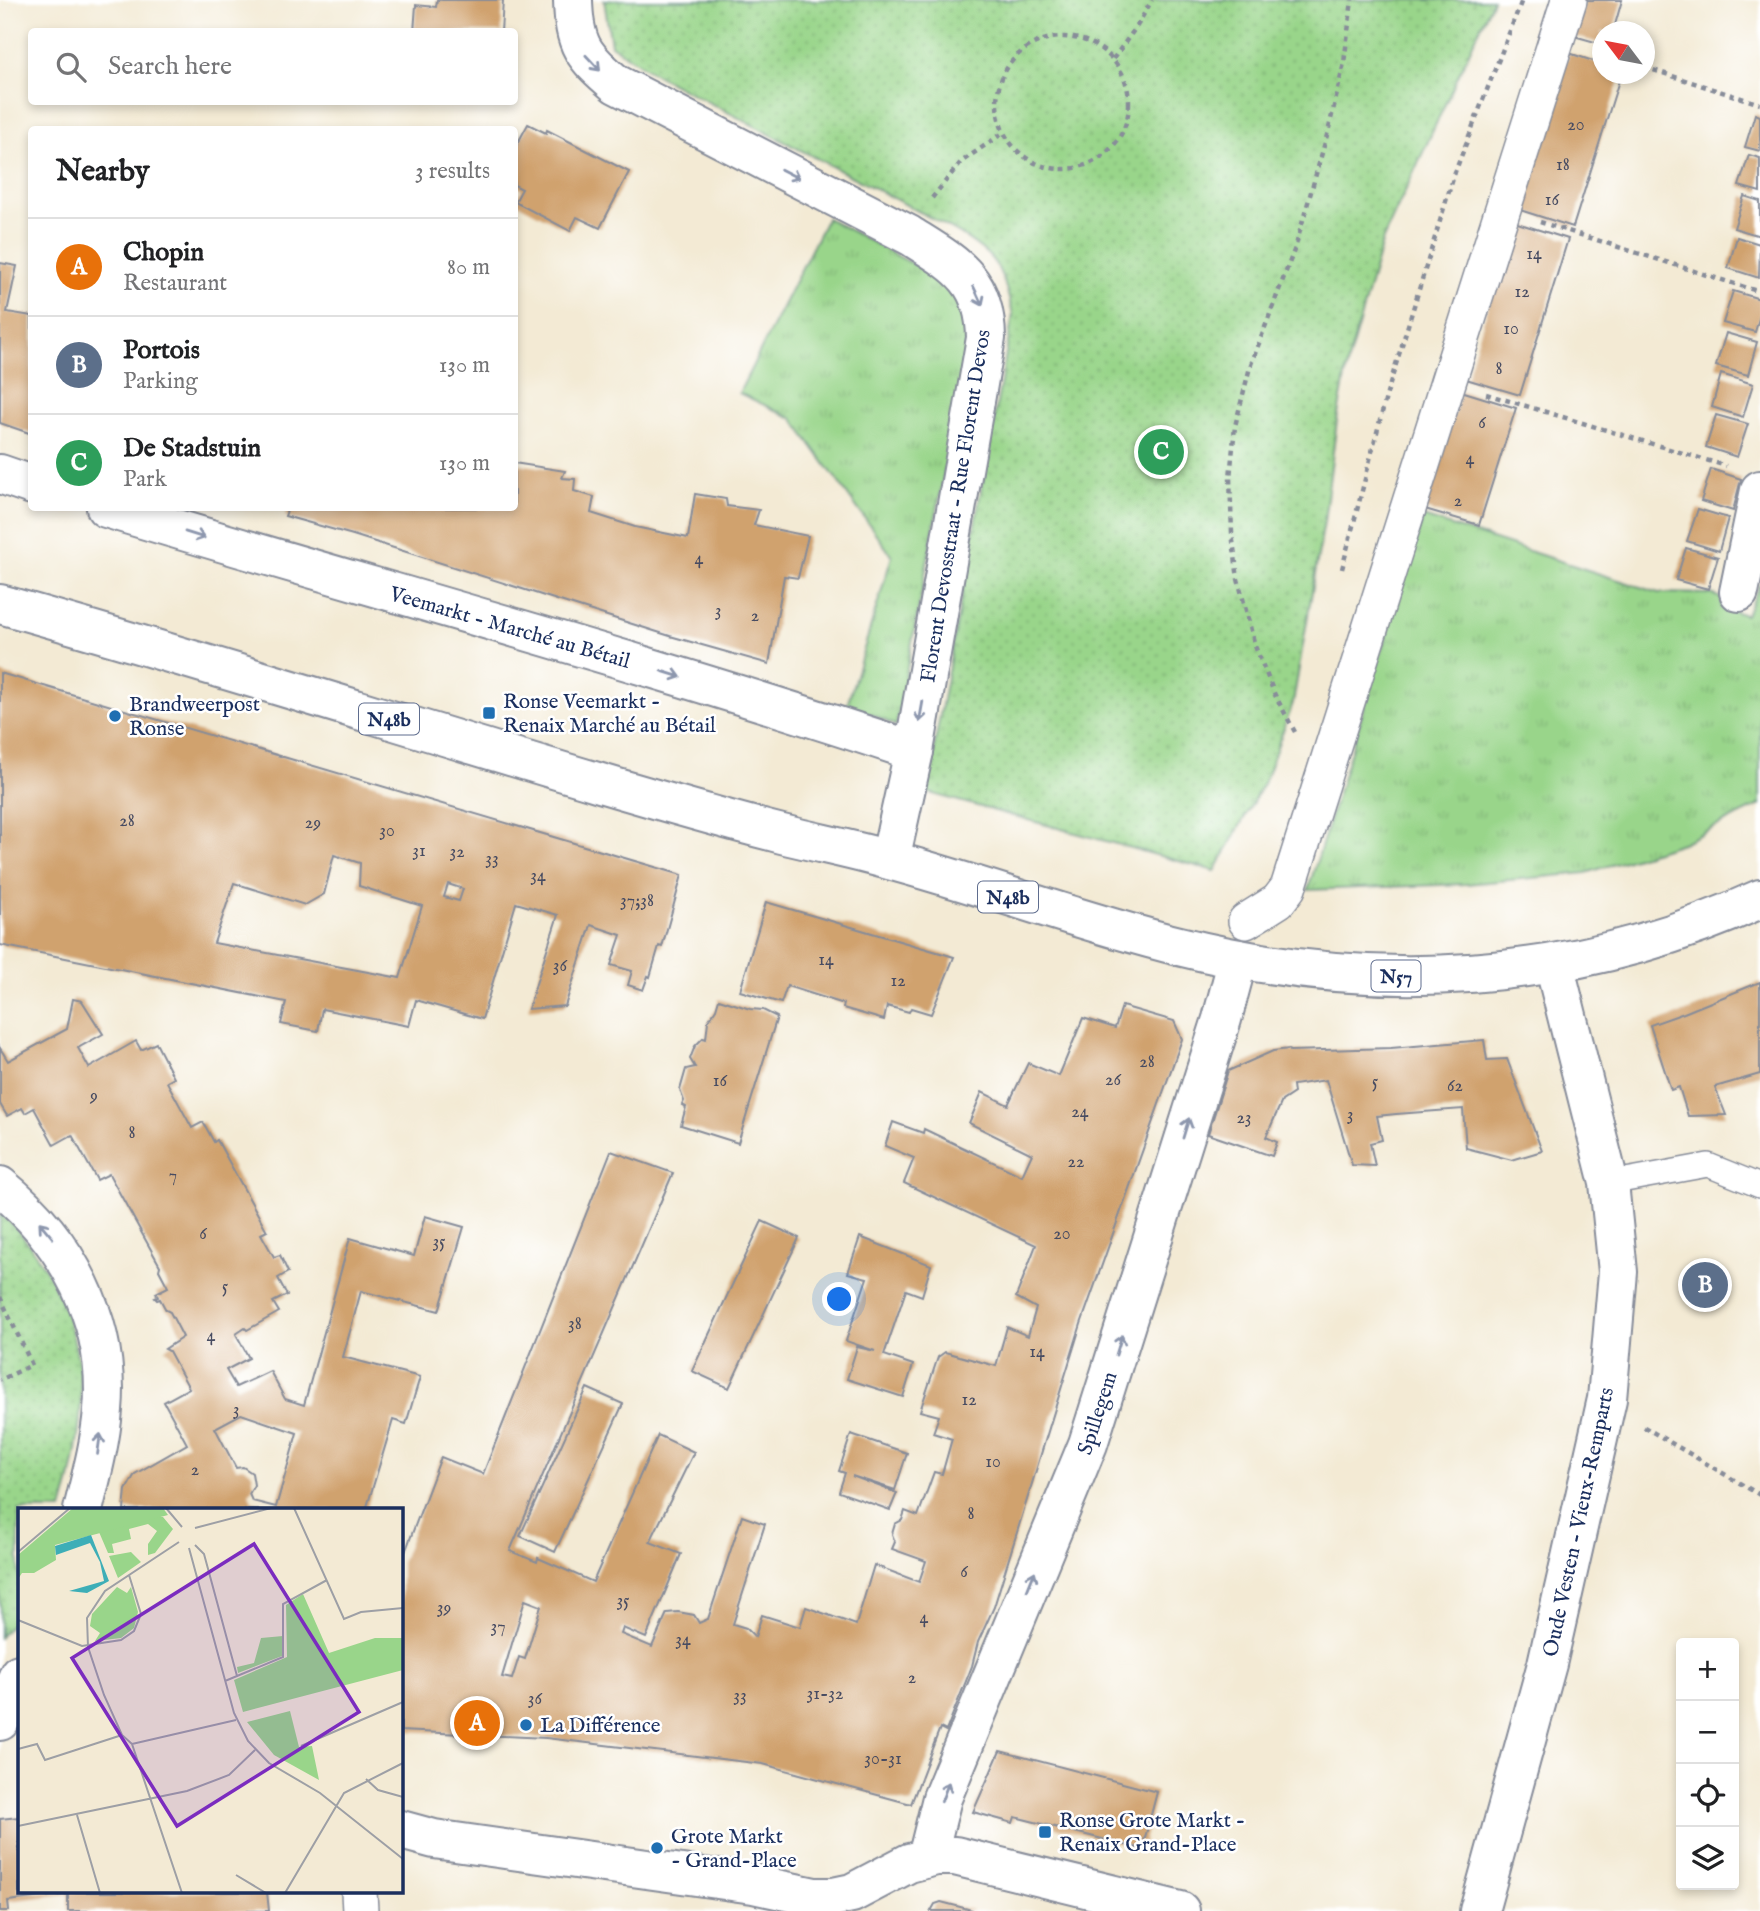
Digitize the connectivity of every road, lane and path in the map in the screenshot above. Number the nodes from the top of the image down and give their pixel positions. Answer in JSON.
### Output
{"nodes":[{"id":1,"x":573,"y":0,"type":"edge"},
{"id":2,"x":1152,"y":0,"type":"edge"},
{"id":3,"x":1352,"y":0,"type":"edge"},
{"id":4,"x":1522,"y":0,"type":"edge"},
{"id":5,"x":1569,"y":0,"type":"edge"},
{"id":6,"x":1113,"y":59,"type":"junction"},
{"id":7,"x":1655,"y":70,"type":"edge"},
{"id":8,"x":1760,"y":104,"type":"edge"},
{"id":9,"x":1003,"y":133,"type":"junction"},
{"id":10,"x":1502,"y":210,"type":"junction"},
{"id":11,"x":909,"y":235,"type":"junction"},
{"id":12,"x":1760,"y":292,"type":"edge"},
{"id":13,"x":1448,"y":382,"type":"junction"},
{"id":14,"x":0,"y":474,"type":"edge"},
{"id":15,"x":1747,"y":480,"type":"edge"},
{"id":16,"x":28,"y":484,"type":"edge"},
{"id":17,"x":116,"y":511,"type":"edge"},
{"id":18,"x":1339,"y":581,"type":"dead end"},
{"id":19,"x":1738,"y":592,"type":"dead end"},
{"id":20,"x":0,"y":604,"type":"edge"},
{"id":21,"x":1302,"y":726,"type":"dead end"},
{"id":22,"x":914,"y":751,"type":"junction"},
{"id":23,"x":890,"y":860,"type":"junction"},
{"id":24,"x":1760,"y":900,"type":"edge"},
{"id":25,"x":1246,"y":920,"type":"dead end"},
{"id":26,"x":1238,"y":959,"type":"junction"},
{"id":27,"x":1554,"y":964,"type":"junction"},
{"id":28,"x":1609,"y":1183,"type":"junction"},
{"id":29,"x":0,"y":1186,"type":"edge"},
{"id":30,"x":1760,"y":1186,"type":"edge"},
{"id":31,"x":0,"y":1297,"type":"edge"},
{"id":32,"x":0,"y":1380,"type":"edge"},
{"id":33,"x":1607,"y":1399,"type":"junction"},
{"id":34,"x":1760,"y":1495,"type":"edge"},
{"id":35,"x":84,"y":1508,"type":"edge"},
{"id":36,"x":18,"y":1676,"type":"edge"},
{"id":37,"x":0,"y":1721,"type":"edge"},
{"id":38,"x":0,"y":1733,"type":"edge"},
{"id":39,"x":18,"y":1739,"type":"edge"},
{"id":40,"x":402,"y":1830,"type":"edge"},
{"id":41,"x":927,"y":1858,"type":"junction"},
{"id":42,"x":813,"y":1904,"type":"edge"},
{"id":43,"x":1180,"y":1911,"type":"edge"},
{"id":44,"x":1479,"y":1911,"type":"edge"}],
"edges":[{"from":1,"to":11,"type":"street","name":"Florent Devosstraat - Rue Florent Devos","one_way":true},
{"from":2,"to":6,"type":"path"},
{"from":3,"to":21,"type":"path"},
{"from":4,"to":18,"type":"path"},
{"from":5,"to":10,"type":"street"},
{"from":6,"to":9,"type":"path"},
{"from":6,"to":9,"type":"path"},
{"from":7,"to":8,"type":"path"},
{"from":9,"to":11,"type":"path"},
{"from":10,"to":12,"type":"path"},
{"from":10,"to":13,"type":"street"},
{"from":11,"to":22,"type":"street","name":"Florent Devosstraat - Rue Florent Devos","one_way":true},
{"from":13,"to":15,"type":"path"},
{"from":13,"to":25,"type":"street"},
{"from":14,"to":16,"type":"street"},
{"from":15,"to":19,"type":"street"},
{"from":17,"to":22,"type":"street","name":"Veemarkt - Marché au Bétail","one_way":true},
{"from":20,"to":23,"type":"street","number":"N48b"},
{"from":22,"to":23,"type":"street","name":"Florent Devosstraat - Rue Florent Devos"},
{"from":23,"to":26,"type":"street","number":"N48b"},
{"from":24,"to":27,"type":"street","number":"N57"},
{"from":26,"to":27,"type":"street","number":"N57"},
{"from":41,"to":26,"type":"street","name":"Spillegem","one_way":true},
{"from":27,"to":28,"type":"street","name":"Oude Vesten - Vieux-Remparts"},
{"from":28,"to":30,"type":"lane"},
{"from":28,"to":33,"type":"street","name":"Oude Vesten - Vieux-Remparts"},
{"from":35,"to":29,"type":"street","one_way":true},
{"from":31,"to":32,"type":"path"},
{"from":33,"to":34,"type":"path"},
{"from":33,"to":44,"type":"street","name":"Oude Vesten - Vieux-Remparts"},
{"from":36,"to":37,"type":"street"},
{"from":38,"to":39,"type":"street"},
{"from":40,"to":42,"type":"street"},
{"from":41,"to":42,"type":"street"},
{"from":41,"to":43,"type":"street"}]}
